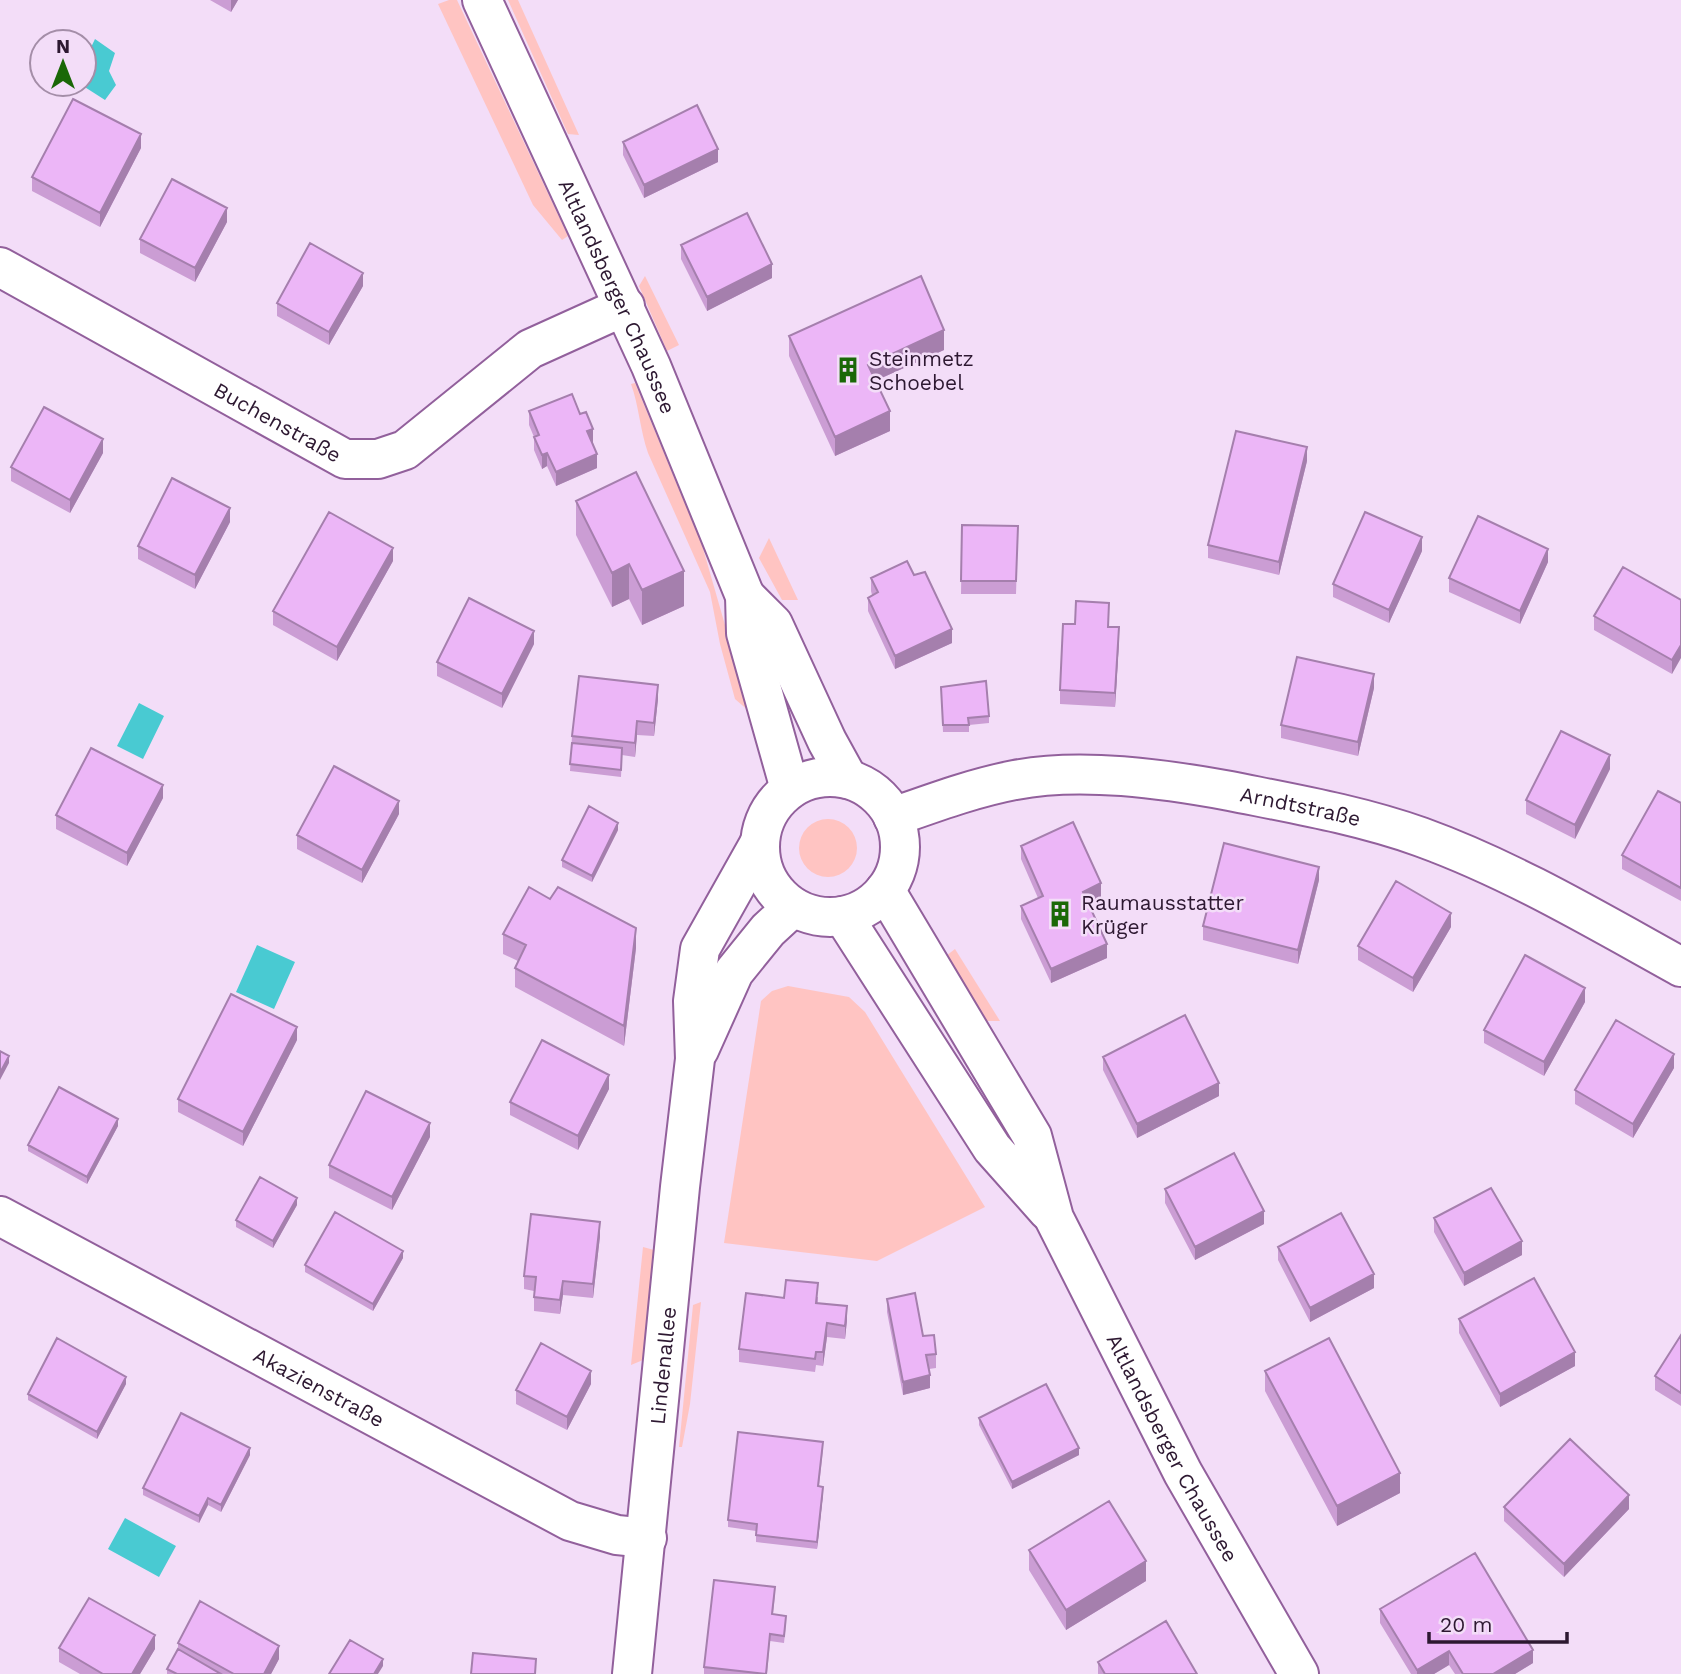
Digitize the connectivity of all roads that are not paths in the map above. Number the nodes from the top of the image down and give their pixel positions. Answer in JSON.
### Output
{"nodes":[{"id":1,"x":482,"y":0,"type":"edge"},
{"id":2,"x":0,"y":267,"type":"edge"},
{"id":3,"x":625,"y":306,"type":"junction"},
{"id":4,"x":745,"y":596,"type":"junction"},
{"id":5,"x":848,"y":779,"type":"junction"},
{"id":6,"x":790,"y":789,"type":"junction"},
{"id":7,"x":894,"y":817,"type":"junction"},
{"id":8,"x":759,"y":844,"type":"junction"},
{"id":9,"x":885,"y":890,"type":"junction"},
{"id":10,"x":793,"y":907,"type":"junction"},
{"id":11,"x":843,"y":916,"type":"junction"},
{"id":12,"x":1681,"y":967,"type":"edge"},
{"id":13,"x":695,"y":1059,"type":"junction"},
{"id":14,"x":0,"y":1216,"type":"edge"},
{"id":15,"x":1054,"y":1218,"type":"junction"},
{"id":16,"x":647,"y":1538,"type":"junction"},
{"id":17,"x":632,"y":1674,"type":"edge"},
{"id":18,"x":1298,"y":1674,"type":"edge"}],
"edges":[{"from":1,"to":3,"type":"street","name":"Altlandsberger Chaussee"},
{"from":2,"to":3,"type":"street","name":"Buchenstraße"},
{"from":3,"to":4,"type":"street","name":"Altlandsberger Chaussee"},
{"from":4,"to":5,"type":"street","name":"Altlandsberger Chaussee"},
{"from":4,"to":6,"type":"street","name":"Altlandsberger Chaussee"},
{"from":5,"to":6,"type":"street"},
{"from":5,"to":7,"type":"street"},
{"from":6,"to":8,"type":"street"},
{"from":7,"to":9,"type":"street"},
{"from":7,"to":12,"type":"street","name":"Arndtstraße"},
{"from":8,"to":10,"type":"street"},
{"from":8,"to":13,"type":"street","name":"Lindenallee"},
{"from":9,"to":11,"type":"street"},
{"from":9,"to":15,"type":"street","name":"Altlandsberger Chaussee"},
{"from":10,"to":11,"type":"street"},
{"from":10,"to":13,"type":"street","name":"Lindenallee"},
{"from":11,"to":15,"type":"street","name":"Altlandsberger Chaussee"},
{"from":13,"to":16,"type":"street","name":"Lindenallee"},
{"from":14,"to":16,"type":"street","name":"Akazienstraße"},
{"from":15,"to":18,"type":"street","name":"Altlandsberger Chaussee"},
{"from":16,"to":17,"type":"street","name":"Lindenallee"}]}
